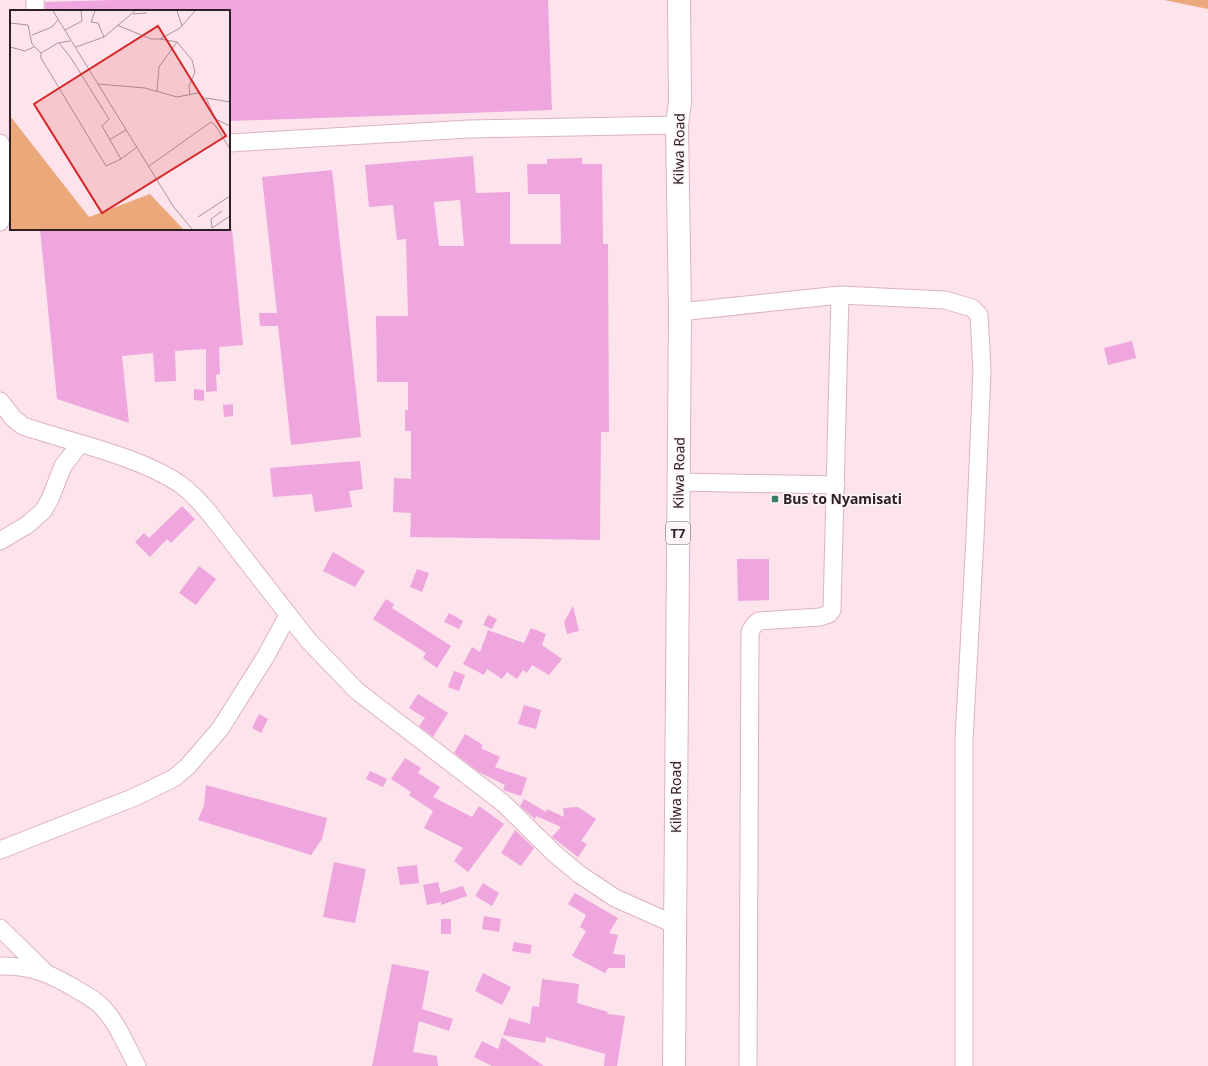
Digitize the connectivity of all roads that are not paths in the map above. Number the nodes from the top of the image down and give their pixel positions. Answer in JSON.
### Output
{"nodes":[{"id":1,"x":679,"y":0,"type":"edge"},
{"id":2,"x":678,"y":125,"type":"junction"},
{"id":3,"x":230,"y":142,"type":"edge"},
{"id":4,"x":0,"y":143,"type":"edge"},
{"id":5,"x":0,"y":222,"type":"edge"},
{"id":6,"x":840,"y":295,"type":"junction"},
{"id":7,"x":680,"y":312,"type":"junction"},
{"id":8,"x":0,"y":401,"type":"edge"},
{"id":9,"x":80,"y":444,"type":"junction"},
{"id":10,"x":678,"y":482,"type":"junction"},
{"id":11,"x":836,"y":484,"type":"junction"},
{"id":12,"x":0,"y":541,"type":"edge"},
{"id":13,"x":288,"y":615,"type":"junction"},
{"id":14,"x":0,"y":850,"type":"edge"},
{"id":15,"x":676,"y":925,"type":"junction"},
{"id":16,"x":0,"y":928,"type":"edge"},
{"id":17,"x":0,"y":966,"type":"edge"},
{"id":18,"x":44,"y":971,"type":"junction"},
{"id":19,"x":137,"y":1066,"type":"edge"},
{"id":20,"x":674,"y":1066,"type":"edge"},
{"id":21,"x":748,"y":1066,"type":"edge"},
{"id":22,"x":964,"y":1066,"type":"edge"}],
"edges":[{"from":1,"to":2,"type":"highway","name":"Kilwa Road","number":"T7"},
{"from":2,"to":3,"type":"street"},
{"from":2,"to":7,"type":"highway","name":"Kilwa Road","number":"T7"},
{"from":4,"to":5,"type":"street"},
{"from":6,"to":7,"type":"street"},
{"from":6,"to":11,"type":"street"},
{"from":6,"to":22,"type":"street"},
{"from":7,"to":10,"type":"highway","name":"Kilwa Road","number":"T7"},
{"from":8,"to":9,"type":"street"},
{"from":9,"to":12,"type":"street"},
{"from":9,"to":13,"type":"street"},
{"from":10,"to":11,"type":"street"},
{"from":10,"to":15,"type":"highway","name":"Kilwa Road","number":"T7"},
{"from":11,"to":21,"type":"street"},
{"from":13,"to":14,"type":"street"},
{"from":13,"to":15,"type":"street"},
{"from":15,"to":20,"type":"highway","name":"Kilwa Road","number":"T7"},
{"from":16,"to":18,"type":"street"},
{"from":17,"to":18,"type":"street"},
{"from":18,"to":19,"type":"street"}]}
